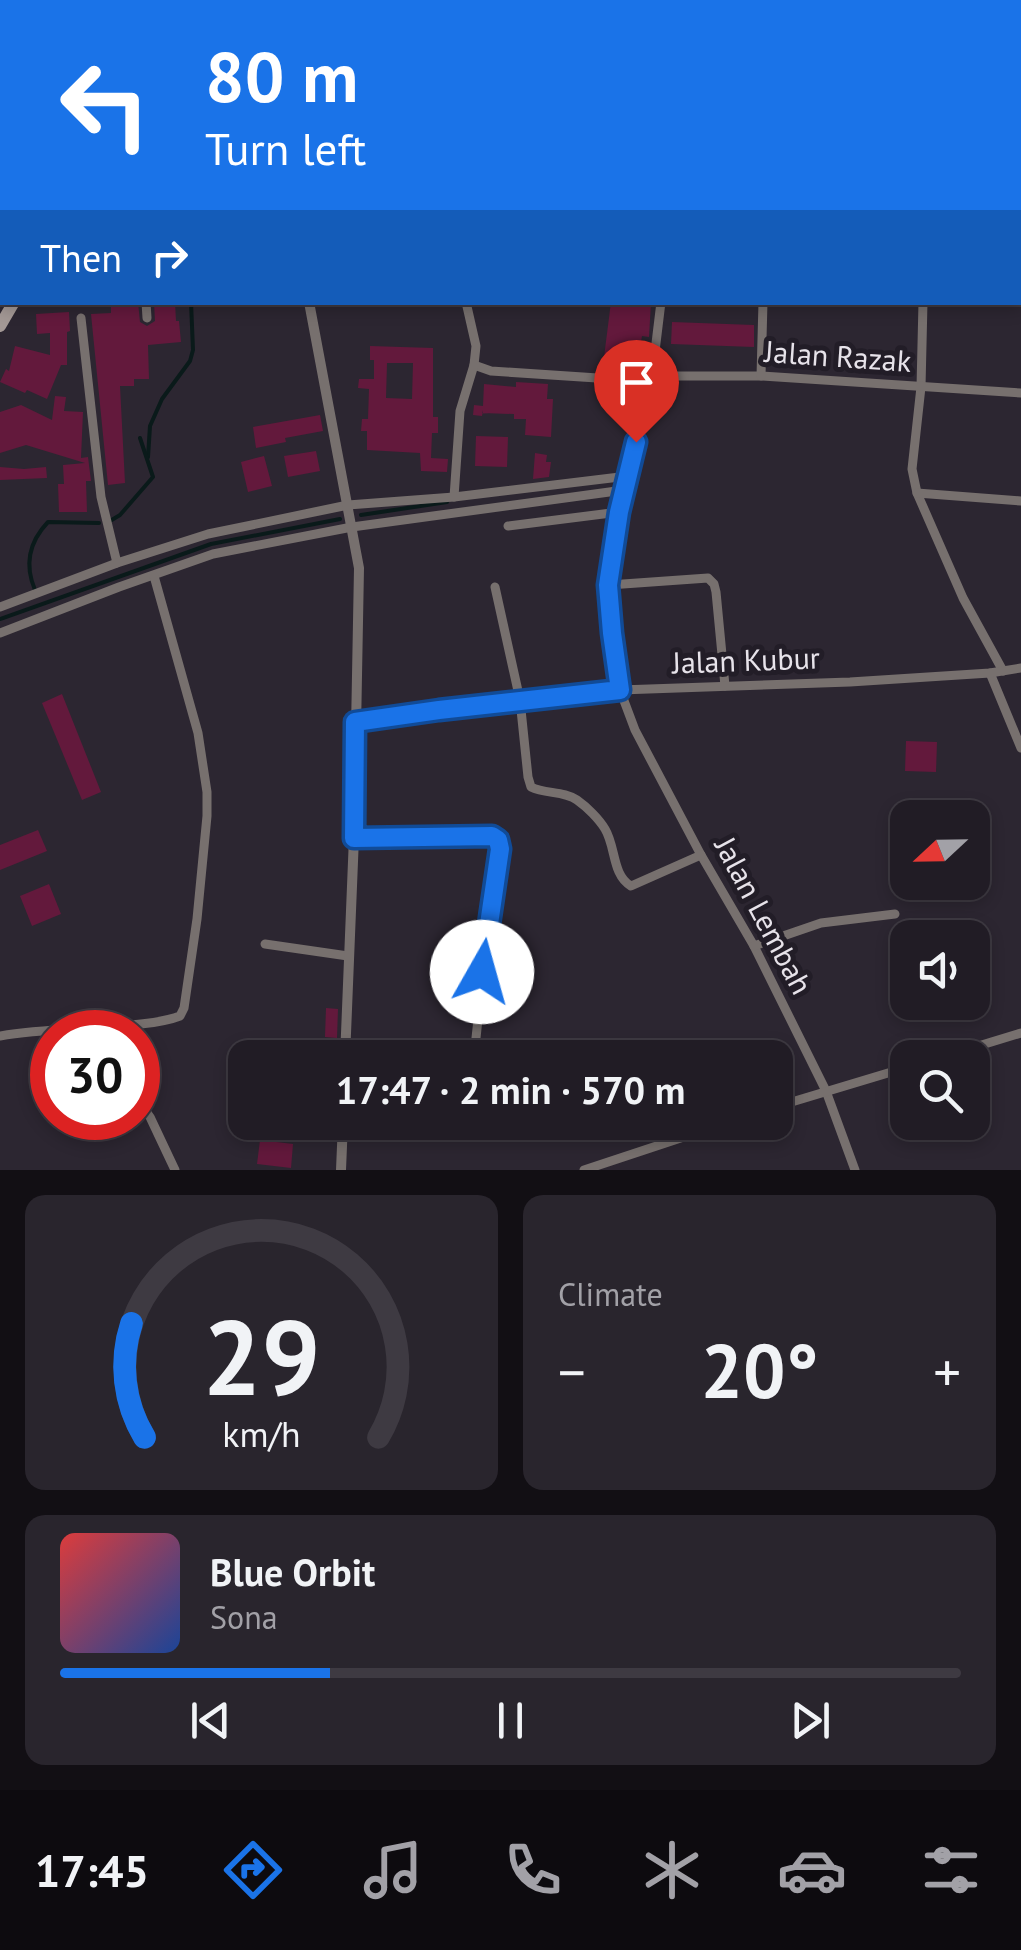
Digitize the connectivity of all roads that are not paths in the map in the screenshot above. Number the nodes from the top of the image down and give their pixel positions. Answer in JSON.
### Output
{"nodes":[{"id":1,"x":146,"y":305,"type":"edge"},
{"id":2,"x":310,"y":305,"type":"edge"},
{"id":3,"x":467,"y":305,"type":"edge"},
{"id":4,"x":661,"y":305,"type":"edge"},
{"id":5,"x":763,"y":305,"type":"edge"},
{"id":6,"x":923,"y":305,"type":"edge"},
{"id":7,"x":82,"y":318,"type":"dead end"},
{"id":8,"x":147,"y":318,"type":"dead end"},
{"id":9,"x":474,"y":366,"type":"junction"},
{"id":10,"x":652,"y":376,"type":"junction"},
{"id":11,"x":761,"y":376,"type":"junction"},
{"id":12,"x":921,"y":387,"type":"junction"},
{"id":13,"x":1021,"y":394,"type":"edge"},
{"id":14,"x":628,"y":476,"type":"junction"},
{"id":15,"x":624,"y":490,"type":"junction"},
{"id":16,"x":917,"y":493,"type":"junction"},
{"id":17,"x":454,"y":496,"type":"junction"},
{"id":18,"x":541,"y":500,"type":"junction"},
{"id":19,"x":1021,"y":501,"type":"edge"},
{"id":20,"x":348,"y":505,"type":"junction"},
{"id":21,"x":619,"y":512,"type":"junction"},
{"id":22,"x":545,"y":521,"type":"junction"},
{"id":23,"x":508,"y":526,"type":"dead end"},
{"id":24,"x":352,"y":528,"type":"junction"},
{"id":25,"x":117,"y":563,"type":"junction"},
{"id":26,"x":154,"y":576,"type":"junction"},
{"id":27,"x":608,"y":585,"type":"junction"},
{"id":28,"x":495,"y":587,"type":"dead end"},
{"id":29,"x":0,"y":607,"type":"edge"},
{"id":30,"x":0,"y":633,"type":"edge"},
{"id":31,"x":1021,"y":668,"type":"edge"},
{"id":32,"x":1004,"y":671,"type":"junction"},
{"id":33,"x":990,"y":672,"type":"junction"},
{"id":34,"x":725,"y":686,"type":"junction"},
{"id":35,"x":620,"y":690,"type":"junction"},
{"id":36,"x":520,"y":700,"type":"junction"},
{"id":37,"x":355,"y":722,"type":"junction"},
{"id":38,"x":1021,"y":748,"type":"edge"},
{"id":39,"x":354,"y":838,"type":"junction"},
{"id":40,"x":701,"y":855,"type":"junction"},
{"id":41,"x":895,"y":914,"type":"dead end"},
{"id":42,"x":265,"y":944,"type":"dead end"},
{"id":43,"x":754,"y":946,"type":"junction"},
{"id":44,"x":348,"y":956,"type":"junction"},
{"id":45,"x":160,"y":1021,"type":"edge"},
{"id":46,"x":30,"y":1032,"type":"edge"},
{"id":47,"x":1021,"y":1033,"type":"edge"},
{"id":48,"x":0,"y":1036,"type":"edge"},
{"id":49,"x":346,"y":1040,"type":"edge"},
{"id":50,"x":476,"y":1040,"type":"edge"},
{"id":51,"x":990,"y":1042,"type":"edge"},
{"id":52,"x":890,"y":1072,"type":"edge"},
{"id":53,"x":826,"y":1091,"type":"junction"},
{"id":54,"x":793,"y":1102,"type":"edge"},
{"id":55,"x":160,"y":1139,"type":"edge"},
{"id":56,"x":342,"y":1140,"type":"edge"},
{"id":57,"x":675,"y":1140,"type":"edge"},
{"id":58,"x":175,"y":1170,"type":"edge"},
{"id":59,"x":341,"y":1170,"type":"edge"},
{"id":60,"x":584,"y":1170,"type":"edge"},
{"id":61,"x":855,"y":1170,"type":"edge"}],
"edges":[{"from":1,"to":8,"type":"street"},
{"from":2,"to":20,"type":"street"},
{"from":3,"to":9,"type":"street"},
{"from":4,"to":10,"type":"street","name":"Jalan Lembah"},
{"from":5,"to":11,"type":"street"},
{"from":6,"to":12,"type":"street"},
{"from":7,"to":25,"type":"street"},
{"from":9,"to":10,"type":"street","name":"Jalan Razak"},
{"from":9,"to":17,"type":"street"},
{"from":10,"to":11,"type":"street","name":"Jalan Razak"},
{"from":10,"to":14,"type":"street","name":"Jalan Lembah"},
{"from":11,"to":12,"type":"street","name":"Jalan Razak"},
{"from":12,"to":13,"type":"street","name":"Jalan Razak"},
{"from":12,"to":16,"type":"street"},
{"from":14,"to":15,"type":"street","name":"Jalan Lembah"},
{"from":14,"to":17,"type":"street"},
{"from":15,"to":18,"type":"street"},
{"from":15,"to":21,"type":"street","name":"Jalan Lembah"},
{"from":16,"to":19,"type":"street"},
{"from":16,"to":32,"type":"street"},
{"from":17,"to":20,"type":"street"},
{"from":18,"to":22,"type":"street"},
{"from":18,"to":24,"type":"street"},
{"from":20,"to":24,"type":"street"},
{"from":20,"to":25,"type":"street"},
{"from":21,"to":22,"type":"street"},
{"from":21,"to":27,"type":"street","name":"Jalan Lembah"},
{"from":22,"to":23,"type":"street"},
{"from":24,"to":26,"type":"street"},
{"from":24,"to":37,"type":"street"},
{"from":25,"to":29,"type":"street"},
{"from":26,"to":30,"type":"street"},
{"from":26,"to":45,"type":"street"},
{"from":27,"to":34,"type":"street"},
{"from":27,"to":35,"type":"street","name":"Jalan Lembah"},
{"from":28,"to":36,"type":"street"},
{"from":31,"to":32,"type":"street","name":"Jalan Kubur"},
{"from":32,"to":33,"type":"street","name":"Jalan Kubur"},
{"from":33,"to":34,"type":"street","name":"Jalan Kubur"},
{"from":33,"to":38,"type":"street"},
{"from":34,"to":35,"type":"street","name":"Jalan Kubur"},
{"from":35,"to":36,"type":"street","name":"Jalan Kubur"},
{"from":35,"to":40,"type":"street","name":"Jalan Lembah"},
{"from":36,"to":37,"type":"street","name":"Jalan Kubur"},
{"from":36,"to":40,"type":"street"},
{"from":37,"to":39,"type":"street"},
{"from":39,"to":44,"type":"street"},
{"from":39,"to":50,"type":"street"},
{"from":40,"to":43,"type":"street","name":"Jalan Lembah"},
{"from":41,"to":43,"type":"street"},
{"from":42,"to":44,"type":"street"},
{"from":43,"to":53,"type":"street","name":"Jalan Lembah"},
{"from":44,"to":49,"type":"street"},
{"from":46,"to":48,"type":"street"},
{"from":47,"to":51,"type":"street"},
{"from":52,"to":53,"type":"street"},
{"from":53,"to":54,"type":"street"},
{"from":53,"to":61,"type":"street","name":"Jalan Lembah"},
{"from":55,"to":58,"type":"street"},
{"from":56,"to":59,"type":"street"},
{"from":57,"to":60,"type":"street"}]}
